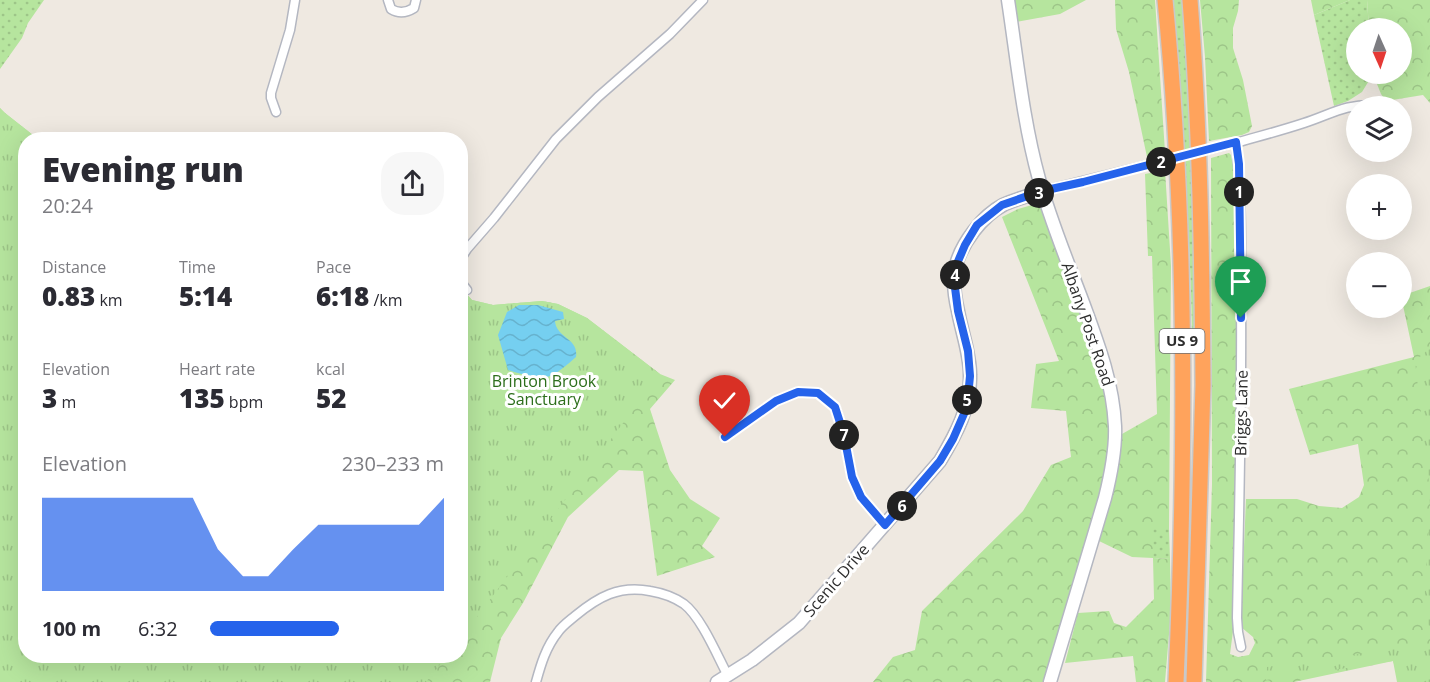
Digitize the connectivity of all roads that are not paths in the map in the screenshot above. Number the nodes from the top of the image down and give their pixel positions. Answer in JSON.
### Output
{"nodes":[{"id":1,"x":295,"y":0,"type":"edge"},
{"id":2,"x":388,"y":0,"type":"edge"},
{"id":3,"x":416,"y":0,"type":"edge"},
{"id":4,"x":703,"y":0,"type":"edge"},
{"id":5,"x":1008,"y":0,"type":"edge"},
{"id":6,"x":1165,"y":0,"type":"edge"},
{"id":7,"x":1190,"y":0,"type":"edge"},
{"id":8,"x":1346,"y":107,"type":"edge"},
{"id":9,"x":276,"y":112,"type":"dead end"},
{"id":10,"x":1236,"y":142,"type":"junction"},
{"id":11,"x":1042,"y":191,"type":"junction"},
{"id":12,"x":468,"y":248,"type":"edge"},
{"id":13,"x":725,"y":437,"type":"dead end"},
{"id":14,"x":885,"y":525,"type":"junction"},
{"id":15,"x":1241,"y":647,"type":"dead end"},
{"id":16,"x":727,"y":674,"type":"junction"},
{"id":17,"x":536,"y":682,"type":"edge"},
{"id":18,"x":717,"y":682,"type":"edge"},
{"id":19,"x":1050,"y":682,"type":"edge"},
{"id":20,"x":1176,"y":682,"type":"edge"},
{"id":21,"x":1194,"y":682,"type":"edge"}],
"edges":[{"from":1,"to":9,"type":"street"},
{"from":2,"to":3,"type":"street"},
{"from":4,"to":12,"type":"street"},
{"from":5,"to":11,"type":"main road","name":"Albany Post Road"},
{"from":6,"to":20,"type":"highway","number":"US 9"},
{"from":7,"to":21,"type":"highway","number":"US 9"},
{"from":8,"to":10,"type":"street"},
{"from":10,"to":11,"type":"street","bridge":true},
{"from":10,"to":15,"type":"street","name":"Briggs Lane"},
{"from":11,"to":14,"type":"main road","name":"Scenic Drive"},
{"from":11,"to":19,"type":"main road","name":"Albany Post Road"},
{"from":13,"to":14,"type":"street"},
{"from":14,"to":16,"type":"main road","name":"Scenic Drive"},
{"from":16,"to":17,"type":"street"},
{"from":16,"to":18,"type":"main road","name":"Scenic Drive"}]}
